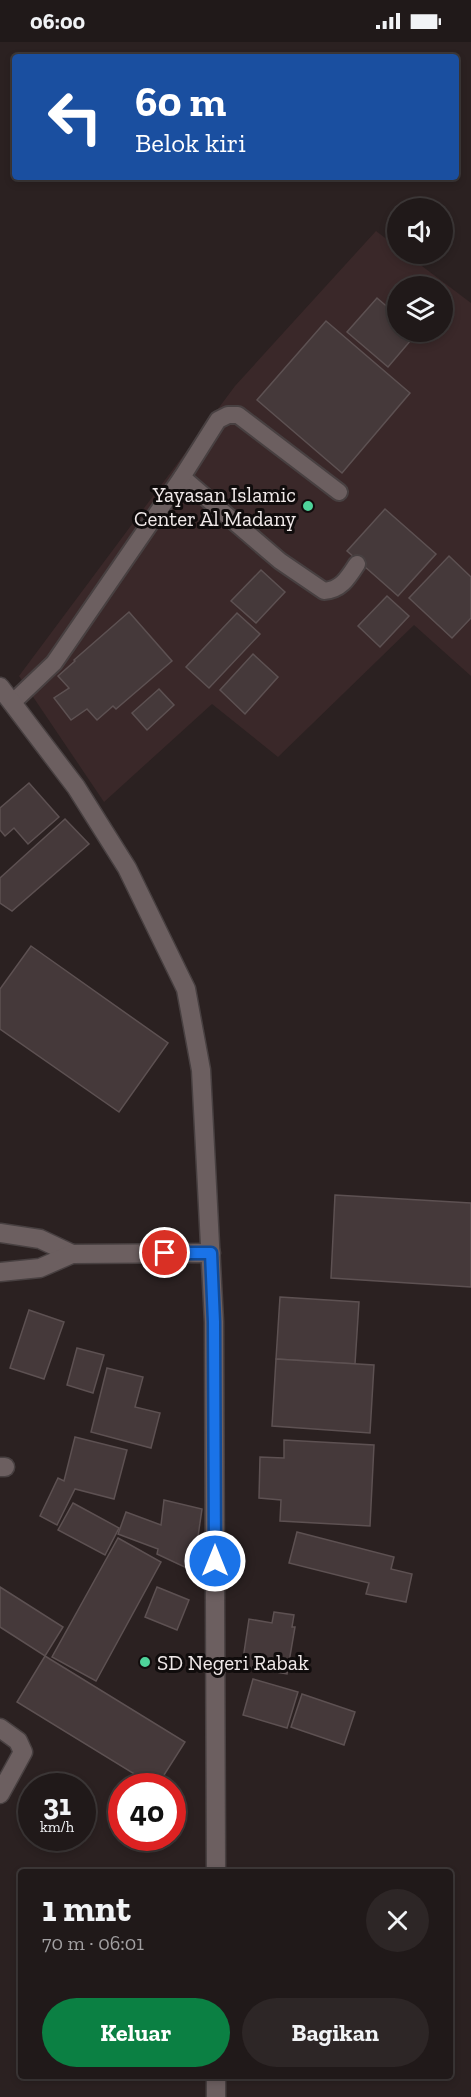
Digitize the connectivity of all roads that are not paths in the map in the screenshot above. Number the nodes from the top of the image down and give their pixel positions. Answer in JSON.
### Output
{"nodes":[{"id":1,"x":182,"y":477,"type":"junction"},
{"id":2,"x":339,"y":492,"type":"dead end"},
{"id":3,"x":357,"y":564,"type":"dead end"},
{"id":4,"x":0,"y":687,"type":"edge"},
{"id":5,"x":12,"y":704,"type":"junction"},
{"id":6,"x":0,"y":1233,"type":"edge"},
{"id":7,"x":211,"y":1253,"type":"junction"},
{"id":8,"x":72,"y":1254,"type":"junction"},
{"id":9,"x":0,"y":1272,"type":"edge"},
{"id":10,"x":0,"y":1728,"type":"edge"},
{"id":11,"x":0,"y":1794,"type":"edge"},
{"id":12,"x":216,"y":1869,"type":"edge"},
{"id":13,"x":216,"y":2079,"type":"edge"},
{"id":14,"x":216,"y":2097,"type":"edge"}],
"edges":[{"from":1,"to":2,"type":"lane"},
{"from":1,"to":3,"type":"lane"},
{"from":1,"to":5,"type":"lane"},
{"from":4,"to":5,"type":"street"},
{"from":5,"to":7,"type":"street"},
{"from":6,"to":8,"type":"street"},
{"from":7,"to":8,"type":"street"},
{"from":7,"to":12,"type":"street"},
{"from":8,"to":9,"type":"street"},
{"from":10,"to":11,"type":"street"},
{"from":13,"to":14,"type":"street"}]}
